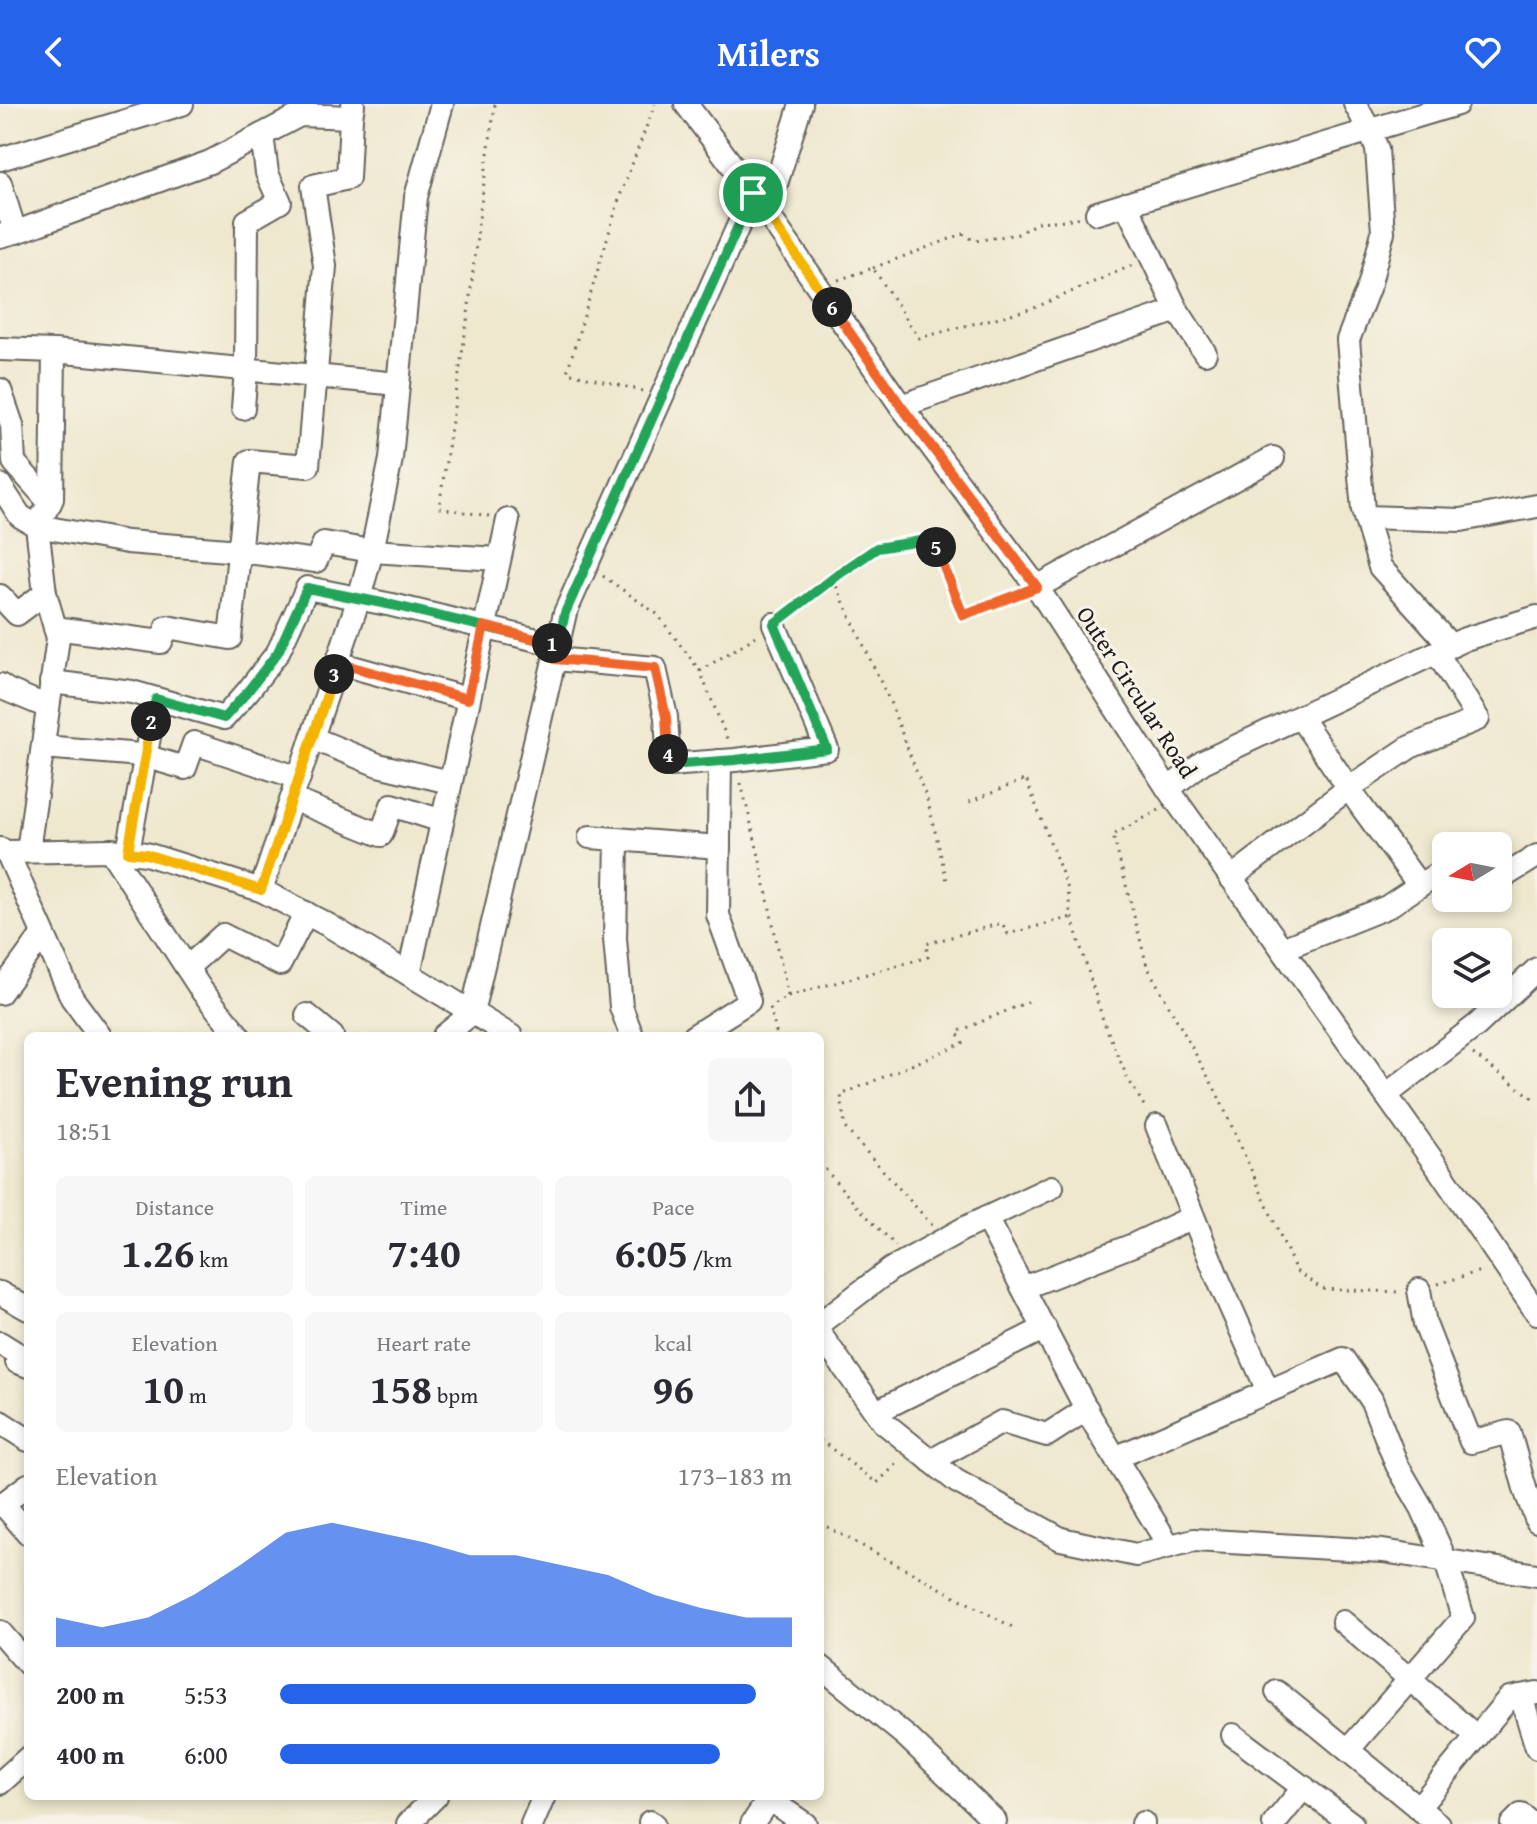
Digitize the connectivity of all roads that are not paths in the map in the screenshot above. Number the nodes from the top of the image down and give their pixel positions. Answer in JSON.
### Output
{"nodes":[{"id":1,"x":182,"y":104,"type":"edge"},
{"id":2,"x":442,"y":104,"type":"edge"},
{"id":3,"x":686,"y":104,"type":"edge"},
{"id":4,"x":801,"y":104,"type":"edge"},
{"id":5,"x":1355,"y":104,"type":"edge"},
{"id":6,"x":1457,"y":104,"type":"edge"},
{"id":7,"x":352,"y":110,"type":"edge"},
{"id":8,"x":1370,"y":131,"type":"junction"},
{"id":9,"x":262,"y":135,"type":"junction"},
{"id":10,"x":0,"y":159,"type":"edge"},
{"id":11,"x":0,"y":183,"type":"edge"},
{"id":12,"x":753,"y":193,"type":"junction"},
{"id":13,"x":1126,"y":204,"type":"junction"},
{"id":14,"x":767,"y":213,"type":"junction"},
{"id":15,"x":1097,"y":213,"type":"road end"},
{"id":16,"x":8,"y":234,"type":"edge"},
{"id":17,"x":1177,"y":310,"type":"junction"},
{"id":18,"x":0,"y":349,"type":"edge"},
{"id":19,"x":54,"y":351,"type":"junction"},
{"id":20,"x":1205,"y":353,"type":"dead end"},
{"id":21,"x":246,"y":369,"type":"junction"},
{"id":22,"x":315,"y":376,"type":"junction"},
{"id":23,"x":398,"y":384,"type":"junction"},
{"id":24,"x":0,"y":390,"type":"edge"},
{"id":25,"x":901,"y":406,"type":"junction"},
{"id":26,"x":243,"y":408,"type":"dead end"},
{"id":27,"x":1273,"y":458,"type":"dead end"},
{"id":28,"x":0,"y":485,"type":"edge"},
{"id":29,"x":50,"y":503,"type":"junction"},
{"id":30,"x":1537,"y":506,"type":"edge"},
{"id":31,"x":1365,"y":517,"type":"junction"},
{"id":32,"x":508,"y":520,"type":"road end"},
{"id":33,"x":37,"y":526,"type":"junction"},
{"id":34,"x":240,"y":551,"type":"junction"},
{"id":35,"x":372,"y":551,"type":"junction"},
{"id":36,"x":498,"y":559,"type":"junction"},
{"id":37,"x":1037,"y":587,"type":"junction"},
{"id":38,"x":45,"y":593,"type":"junction"},
{"id":39,"x":0,"y":596,"type":"edge"},
{"id":40,"x":359,"y":598,"type":"junction"},
{"id":41,"x":1537,"y":617,"type":"edge"},
{"id":42,"x":774,"y":624,"type":"road end"},
{"id":43,"x":484,"y":626,"type":"junction"},
{"id":44,"x":55,"y":628,"type":"junction"},
{"id":45,"x":1444,"y":649,"type":"junction"},
{"id":46,"x":556,"y":652,"type":"junction"},
{"id":47,"x":338,"y":663,"type":"junction"},
{"id":48,"x":51,"y":682,"type":"junction"},
{"id":49,"x":0,"y":685,"type":"edge"},
{"id":50,"x":156,"y":699,"type":"junction"},
{"id":51,"x":468,"y":699,"type":"junction"},
{"id":52,"x":48,"y":707,"type":"junction"},
{"id":53,"x":1300,"y":717,"type":"junction"},
{"id":54,"x":312,"y":738,"type":"junction"},
{"id":55,"x":43,"y":747,"type":"junction"},
{"id":56,"x":144,"y":756,"type":"junction"},
{"id":57,"x":720,"y":761,"type":"junction"},
{"id":58,"x":450,"y":782,"type":"junction"},
{"id":59,"x":1349,"y":788,"type":"junction"},
{"id":60,"x":296,"y":789,"type":"junction"},
{"id":61,"x":1172,"y":794,"type":"junction"},
{"id":62,"x":442,"y":821,"type":"junction"},
{"id":63,"x":590,"y":837,"type":"dead end"},
{"id":64,"x":617,"y":839,"type":"junction"},
{"id":65,"x":719,"y":847,"type":"junction"},
{"id":66,"x":12,"y":851,"type":"edge"},
{"id":67,"x":119,"y":851,"type":"junction"},
{"id":68,"x":1537,"y":856,"type":"edge"},
{"id":69,"x":1512,"y":871,"type":"edge"},
{"id":70,"x":1432,"y":877,"type":"edge"},
{"id":71,"x":1231,"y":878,"type":"junction"},
{"id":72,"x":1419,"y":885,"type":"junction"},
{"id":73,"x":261,"y":890,"type":"junction"},
{"id":74,"x":306,"y":913,"type":"junction"},
{"id":75,"x":43,"y":934,"type":"junction"},
{"id":76,"x":1282,"y":949,"type":"junction"},
{"id":77,"x":187,"y":968,"type":"junction"},
{"id":78,"x":1537,"y":969,"type":"edge"},
{"id":79,"x":409,"y":974,"type":"junction"},
{"id":80,"x":0,"y":993,"type":"edge"},
{"id":81,"x":472,"y":1013,"type":"junction"},
{"id":82,"x":307,"y":1015,"type":"dead end"},
{"id":83,"x":97,"y":1032,"type":"edge"},
{"id":84,"x":236,"y":1032,"type":"edge"},
{"id":85,"x":327,"y":1032,"type":"edge"},
{"id":86,"x":449,"y":1032,"type":"edge"},
{"id":87,"x":504,"y":1032,"type":"edge"},
{"id":88,"x":630,"y":1032,"type":"edge"},
{"id":89,"x":700,"y":1032,"type":"edge"},
{"id":90,"x":1386,"y":1095,"type":"junction"},
{"id":91,"x":1157,"y":1126,"type":"road end"},
{"id":92,"x":1052,"y":1187,"type":"dead end"},
{"id":93,"x":1193,"y":1217,"type":"junction"},
{"id":94,"x":986,"y":1218,"type":"junction"},
{"id":95,"x":1023,"y":1288,"type":"junction"},
{"id":96,"x":1419,"y":1290,"type":"road end"},
{"id":97,"x":0,"y":1293,"type":"edge"},
{"id":98,"x":24,"y":1307,"type":"edge"},
{"id":99,"x":1537,"y":1313,"type":"edge"},
{"id":100,"x":824,"y":1320,"type":"edge"},
{"id":101,"x":1045,"y":1328,"type":"junction"},
{"id":102,"x":824,"y":1340,"type":"edge"},
{"id":103,"x":0,"y":1343,"type":"edge"},
{"id":104,"x":24,"y":1365,"type":"edge"},
{"id":105,"x":1268,"y":1391,"type":"junction"},
{"id":106,"x":1087,"y":1409,"type":"junction"},
{"id":107,"x":876,"y":1412,"type":"junction"},
{"id":108,"x":0,"y":1422,"type":"edge"},
{"id":109,"x":24,"y":1437,"type":"edge"},
{"id":110,"x":923,"y":1455,"type":"junction"},
{"id":111,"x":1115,"y":1458,"type":"junction"},
{"id":112,"x":1529,"y":1471,"type":"edge"},
{"id":113,"x":24,"y":1488,"type":"edge"},
{"id":114,"x":1,"y":1505,"type":"edge"},
{"id":115,"x":1537,"y":1521,"type":"edge"},
{"id":116,"x":24,"y":1529,"type":"edge"},
{"id":117,"x":1169,"y":1546,"type":"junction"},
{"id":118,"x":1446,"y":1561,"type":"junction"},
{"id":119,"x":1537,"y":1575,"type":"edge"},
{"id":120,"x":1343,"y":1622,"type":"dead end"},
{"id":121,"x":0,"y":1632,"type":"edge"},
{"id":122,"x":24,"y":1659,"type":"edge"},
{"id":123,"x":824,"y":1669,"type":"edge"},
{"id":124,"x":1410,"y":1679,"type":"junction"},
{"id":125,"x":1277,"y":1692,"type":"dead end"},
{"id":126,"x":1529,"y":1694,"type":"edge"},
{"id":127,"x":1233,"y":1735,"type":"dead end"},
{"id":128,"x":1477,"y":1737,"type":"junction"},
{"id":129,"x":1537,"y":1748,"type":"edge"},
{"id":130,"x":1348,"y":1750,"type":"junction"},
{"id":131,"x":24,"y":1762,"type":"edge"},
{"id":132,"x":0,"y":1783,"type":"edge"},
{"id":133,"x":1304,"y":1787,"type":"junction"},
{"id":134,"x":433,"y":1800,"type":"edge"},
{"id":135,"x":542,"y":1800,"type":"edge"},
{"id":136,"x":766,"y":1800,"type":"edge"},
{"id":137,"x":772,"y":1800,"type":"edge"},
{"id":138,"x":1418,"y":1808,"type":"junction"},
{"id":139,"x":418,"y":1821,"type":"edge"},
{"id":140,"x":532,"y":1824,"type":"edge"},
{"id":141,"x":752,"y":1824,"type":"edge"},
{"id":142,"x":805,"y":1824,"type":"edge"},
{"id":143,"x":993,"y":1824,"type":"edge"},
{"id":144,"x":1274,"y":1824,"type":"edge"},
{"id":145,"x":1352,"y":1824,"type":"edge"},
{"id":146,"x":1438,"y":1824,"type":"edge"},
{"id":147,"x":1512,"y":1824,"type":"edge"},
{"id":148,"x":1531,"y":1824,"type":"edge"}],
"edges":[{"from":1,"to":10,"type":"street"},
{"from":2,"to":23,"type":"street"},
{"from":3,"to":12,"type":"street","name":"Outer Circular Road"},
{"from":4,"to":14,"type":"street"},
{"from":5,"to":8,"type":"street"},
{"from":6,"to":8,"type":"street"},
{"from":7,"to":9,"type":"street"},
{"from":7,"to":22,"type":"street"},
{"from":8,"to":13,"type":"street"},
{"from":8,"to":31,"type":"street"},
{"from":9,"to":16,"type":"street"},
{"from":9,"to":21,"type":"street"},
{"from":11,"to":16,"type":"street"},
{"from":12,"to":14,"type":"street","name":"Outer Circular Road"},
{"from":12,"to":46,"type":"street"},
{"from":13,"to":15,"type":"street"},
{"from":13,"to":17,"type":"street"},
{"from":14,"to":25,"type":"street","name":"Outer Circular Road"},
{"from":17,"to":20,"type":"street"},
{"from":17,"to":25,"type":"street"},
{"from":18,"to":19,"type":"street"},
{"from":19,"to":21,"type":"street"},
{"from":19,"to":29,"type":"street"},
{"from":21,"to":22,"type":"street"},
{"from":21,"to":26,"type":"street"},
{"from":22,"to":23,"type":"street"},
{"from":22,"to":34,"type":"street"},
{"from":23,"to":35,"type":"street"},
{"from":24,"to":29,"type":"street"},
{"from":25,"to":37,"type":"street","name":"Outer Circular Road"},
{"from":27,"to":37,"type":"street"},
{"from":28,"to":33,"type":"street"},
{"from":29,"to":33,"type":"street"},
{"from":30,"to":31,"type":"street"},
{"from":31,"to":45,"type":"street"},
{"from":32,"to":36,"type":"street"},
{"from":33,"to":34,"type":"street"},
{"from":33,"to":38,"type":"street"},
{"from":34,"to":35,"type":"street"},
{"from":34,"to":44,"type":"street"},
{"from":35,"to":36,"type":"street"},
{"from":35,"to":40,"type":"street"},
{"from":36,"to":43,"type":"street"},
{"from":37,"to":61,"type":"street","name":"Outer Circular Road"},
{"from":38,"to":39,"type":"street"},
{"from":38,"to":44,"type":"street"},
{"from":40,"to":43,"type":"street"},
{"from":40,"to":47,"type":"street"},
{"from":40,"to":50,"type":"street"},
{"from":41,"to":45,"type":"street"},
{"from":42,"to":57,"type":"street"},
{"from":43,"to":46,"type":"street"},
{"from":43,"to":51,"type":"street"},
{"from":44,"to":48,"type":"street"},
{"from":45,"to":53,"type":"street"},
{"from":45,"to":59,"type":"street"},
{"from":46,"to":57,"type":"street"},
{"from":46,"to":81,"type":"street"},
{"from":47,"to":51,"type":"street"},
{"from":47,"to":54,"type":"street"},
{"from":48,"to":50,"type":"street"},
{"from":48,"to":52,"type":"street"},
{"from":49,"to":52,"type":"street"},
{"from":50,"to":56,"type":"street"},
{"from":51,"to":58,"type":"street"},
{"from":52,"to":55,"type":"street"},
{"from":53,"to":59,"type":"street"},
{"from":53,"to":61,"type":"street"},
{"from":54,"to":58,"type":"street"},
{"from":54,"to":60,"type":"street"},
{"from":55,"to":56,"type":"street"},
{"from":55,"to":66,"type":"street"},
{"from":56,"to":60,"type":"street"},
{"from":56,"to":67,"type":"street"},
{"from":57,"to":65,"type":"street"},
{"from":58,"to":62,"type":"street"},
{"from":59,"to":71,"type":"street"},
{"from":59,"to":72,"type":"street"},
{"from":60,"to":62,"type":"street"},
{"from":60,"to":73,"type":"street"},
{"from":61,"to":71,"type":"street","name":"Outer Circular Road"},
{"from":62,"to":79,"type":"street"},
{"from":63,"to":64,"type":"street"},
{"from":64,"to":65,"type":"street"},
{"from":64,"to":88,"type":"street"},
{"from":65,"to":89,"type":"street"},
{"from":66,"to":67,"type":"street"},
{"from":66,"to":75,"type":"street"},
{"from":67,"to":73,"type":"street"},
{"from":67,"to":77,"type":"street"},
{"from":68,"to":69,"type":"street"},
{"from":70,"to":72,"type":"street"},
{"from":71,"to":76,"type":"street","name":"Outer Circular Road"},
{"from":72,"to":76,"type":"street"},
{"from":73,"to":74,"type":"street"},
{"from":74,"to":77,"type":"street"},
{"from":74,"to":79,"type":"street"},
{"from":75,"to":80,"type":"street"},
{"from":75,"to":83,"type":"street"},
{"from":76,"to":90,"type":"street","name":"Outer Circular Road"},
{"from":77,"to":84,"type":"street"},
{"from":78,"to":90,"type":"street"},
{"from":79,"to":81,"type":"street"},
{"from":81,"to":86,"type":"street"},
{"from":81,"to":87,"type":"street"},
{"from":82,"to":85,"type":"street"},
{"from":90,"to":99,"type":"street","name":"Outer Circular Road"},
{"from":91,"to":93,"type":"street"},
{"from":92,"to":94,"type":"street"},
{"from":93,"to":95,"type":"street"},
{"from":93,"to":105,"type":"street"},
{"from":94,"to":95,"type":"street"},
{"from":94,"to":100,"type":"street"},
{"from":95,"to":101,"type":"street"},
{"from":96,"to":112,"type":"street"},
{"from":97,"to":98,"type":"street"},
{"from":101,"to":106,"type":"street"},
{"from":101,"to":107,"type":"street"},
{"from":102,"to":107,"type":"street"},
{"from":103,"to":104,"type":"street"},
{"from":105,"to":111,"type":"street"},
{"from":105,"to":118,"type":"street"},
{"from":106,"to":110,"type":"street"},
{"from":106,"to":111,"type":"street"},
{"from":107,"to":110,"type":"street"},
{"from":108,"to":109,"type":"street"},
{"from":110,"to":117,"type":"street"},
{"from":111,"to":117,"type":"street"},
{"from":112,"to":115,"type":"street"},
{"from":113,"to":114,"type":"street"},
{"from":114,"to":116,"type":"street"},
{"from":117,"to":118,"type":"street"},
{"from":118,"to":119,"type":"street"},
{"from":118,"to":124,"type":"street"},
{"from":120,"to":124,"type":"street"},
{"from":121,"to":122,"type":"street"},
{"from":123,"to":143,"type":"street"},
{"from":124,"to":128,"type":"street"},
{"from":124,"to":130,"type":"street"},
{"from":125,"to":130,"type":"street"},
{"from":126,"to":128,"type":"street"},
{"from":126,"to":129,"type":"street"},
{"from":127,"to":133,"type":"street"},
{"from":128,"to":138,"type":"street"},
{"from":130,"to":138,"type":"street"},
{"from":131,"to":132,"type":"street"},
{"from":133,"to":144,"type":"street"},
{"from":133,"to":145,"type":"street"},
{"from":134,"to":139,"type":"street"},
{"from":135,"to":140,"type":"street"},
{"from":136,"to":141,"type":"street"},
{"from":137,"to":142,"type":"street"},
{"from":138,"to":146,"type":"street"},
{"from":147,"to":148,"type":"street"}]}
